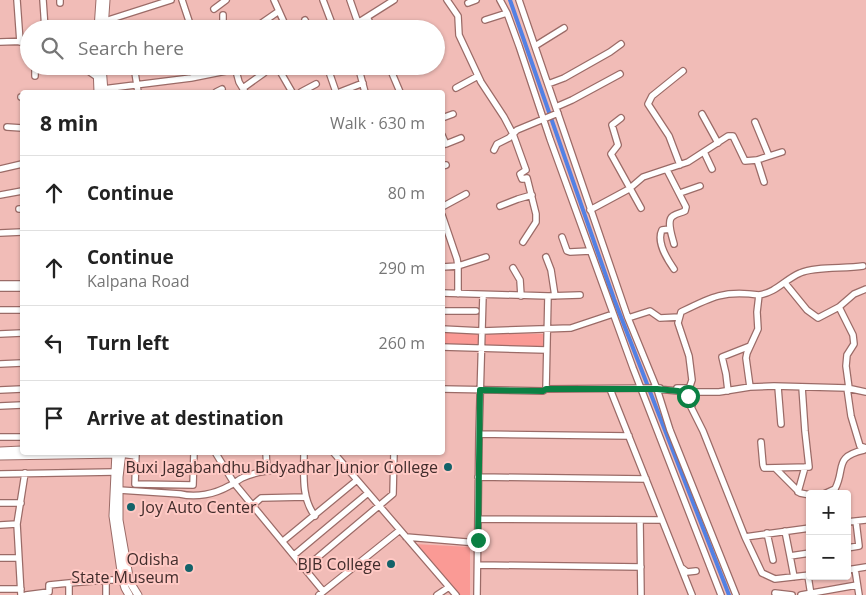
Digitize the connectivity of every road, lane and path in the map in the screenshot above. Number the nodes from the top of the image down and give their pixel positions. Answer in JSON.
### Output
{"nodes":[{"id":1,"x":17,"y":0,"type":"edge"},
{"id":2,"x":43,"y":0,"type":"edge"},
{"id":3,"x":100,"y":0,"type":"edge"},
{"id":4,"x":106,"y":0,"type":"edge"},
{"id":5,"x":171,"y":0,"type":"edge"},
{"id":6,"x":182,"y":0,"type":"edge"},
{"id":7,"x":226,"y":0,"type":"edge"},
{"id":8,"x":274,"y":0,"type":"edge"},
{"id":9,"x":323,"y":0,"type":"edge"},
{"id":10,"x":350,"y":0,"type":"edge"},
{"id":11,"x":394,"y":0,"type":"edge"},
{"id":12,"x":447,"y":0,"type":"edge"},
{"id":13,"x":476,"y":0,"type":"edge"},
{"id":14,"x":500,"y":0,"type":"edge"},
{"id":15,"x":518,"y":0,"type":"edge"},
{"id":16,"x":468,"y":3,"type":"dead end"},
{"id":17,"x":214,"y":9,"type":"dead end"},
{"id":18,"x":279,"y":11,"type":"junction"},
{"id":19,"x":507,"y":13,"type":"junction"},
{"id":20,"x":222,"y":15,"type":"dead end"},
{"id":21,"x":367,"y":17,"type":"junction"},
{"id":22,"x":44,"y":20,"type":"edge"},
{"id":23,"x":99,"y":20,"type":"edge"},
{"id":24,"x":104,"y":20,"type":"edge"},
{"id":25,"x":107,"y":20,"type":"edge"},
{"id":26,"x":188,"y":20,"type":"edge"},
{"id":27,"x":222,"y":20,"type":"edge"},
{"id":28,"x":266,"y":20,"type":"edge"},
{"id":29,"x":283,"y":20,"type":"edge"},
{"id":30,"x":331,"y":20,"type":"edge"},
{"id":31,"x":357,"y":20,"type":"edge"},
{"id":32,"x":362,"y":20,"type":"edge"},
{"id":33,"x":368,"y":20,"type":"edge"},
{"id":34,"x":485,"y":20,"type":"dead end"},
{"id":35,"x":564,"y":28,"type":"dead end"},
{"id":36,"x":0,"y":42,"type":"edge"},
{"id":37,"x":20,"y":42,"type":"joint"},
{"id":38,"x":621,"y":44,"type":"dead end"},
{"id":39,"x":534,"y":46,"type":"junction"},
{"id":40,"x":683,"y":71,"type":"dead end"},
{"id":41,"x":620,"y":74,"type":"dead end"},
{"id":42,"x":94,"y":75,"type":"edge"},
{"id":43,"x":102,"y":75,"type":"edge"},
{"id":44,"x":135,"y":75,"type":"edge"},
{"id":45,"x":209,"y":75,"type":"edge"},
{"id":46,"x":238,"y":75,"type":"edge"},
{"id":47,"x":262,"y":75,"type":"edge"},
{"id":48,"x":282,"y":75,"type":"edge"},
{"id":49,"x":330,"y":75,"type":"edge"},
{"id":50,"x":361,"y":75,"type":"edge"},
{"id":51,"x":393,"y":75,"type":"edge"},
{"id":52,"x":478,"y":76,"type":"junction"},
{"id":53,"x":97,"y":77,"type":"joint"},
{"id":54,"x":363,"y":83,"type":"junction"},
{"id":55,"x":316,"y":84,"type":"dead end"},
{"id":56,"x":548,"y":84,"type":"junction"},
{"id":57,"x":136,"y":85,"type":"junction"},
{"id":58,"x":456,"y":88,"type":"dead end"},
{"id":59,"x":102,"y":90,"type":"edge"},
{"id":60,"x":102,"y":90,"type":"edge"},
{"id":61,"x":108,"y":90,"type":"edge"},
{"id":62,"x":137,"y":90,"type":"edge"},
{"id":63,"x":244,"y":90,"type":"edge"},
{"id":64,"x":291,"y":90,"type":"edge"},
{"id":65,"x":305,"y":90,"type":"edge"},
{"id":66,"x":335,"y":90,"type":"edge"},
{"id":67,"x":345,"y":90,"type":"edge"},
{"id":68,"x":365,"y":90,"type":"edge"},
{"id":69,"x":399,"y":90,"type":"edge"},
{"id":70,"x":454,"y":114,"type":"dead end"},
{"id":71,"x":552,"y":114,"type":"junction"},
{"id":72,"x":702,"y":114,"type":"dead end"},
{"id":73,"x":445,"y":117,"type":"edge"},
{"id":74,"x":621,"y":118,"type":"dead end"},
{"id":75,"x":755,"y":122,"type":"dead end"},
{"id":76,"x":7,"y":127,"type":"dead end"},
{"id":77,"x":20,"y":128,"type":"edge"},
{"id":78,"x":513,"y":134,"type":"junction"},
{"id":79,"x":461,"y":138,"type":"dead end"},
{"id":80,"x":718,"y":143,"type":"junction"},
{"id":81,"x":445,"y":145,"type":"edge"},
{"id":82,"x":494,"y":150,"type":"dead end"},
{"id":83,"x":704,"y":152,"type":"junction"},
{"id":84,"x":782,"y":152,"type":"dead end"},
{"id":85,"x":769,"y":156,"type":"junction"},
{"id":86,"x":756,"y":160,"type":"junction"},
{"id":87,"x":20,"y":165,"type":"edge"},
{"id":88,"x":680,"y":165,"type":"junction"},
{"id":89,"x":712,"y":169,"type":"dead end"},
{"id":90,"x":0,"y":170,"type":"edge"},
{"id":91,"x":667,"y":170,"type":"junction"},
{"id":92,"x":764,"y":182,"type":"dead end"},
{"id":93,"x":700,"y":186,"type":"dead end"},
{"id":94,"x":629,"y":189,"type":"junction"},
{"id":95,"x":20,"y":191,"type":"edge"},
{"id":96,"x":680,"y":193,"type":"junction"},
{"id":97,"x":466,"y":194,"type":"dead end"},
{"id":98,"x":0,"y":195,"type":"edge"},
{"id":99,"x":532,"y":195,"type":"junction"},
{"id":100,"x":445,"y":205,"type":"edge"},
{"id":101,"x":500,"y":206,"type":"dead end"},
{"id":102,"x":641,"y":208,"type":"dead end"},
{"id":103,"x":590,"y":210,"type":"junction"},
{"id":104,"x":445,"y":224,"type":"edge"},
{"id":105,"x":670,"y":229,"type":"junction"},
{"id":106,"x":20,"y":232,"type":"edge"},
{"id":107,"x":0,"y":233,"type":"edge"},
{"id":108,"x":562,"y":237,"type":"dead end"},
{"id":109,"x":523,"y":242,"type":"dead end"},
{"id":110,"x":674,"y":244,"type":"dead end"},
{"id":111,"x":590,"y":251,"type":"junction"},
{"id":112,"x":486,"y":257,"type":"dead end"},
{"id":113,"x":546,"y":257,"type":"dead end"},
{"id":114,"x":458,"y":266,"type":"junction"},
{"id":115,"x":672,"y":266,"type":"dead end"},
{"id":116,"x":863,"y":266,"type":"dead end"},
{"id":117,"x":445,"y":267,"type":"edge"},
{"id":118,"x":513,"y":268,"type":"dead end"},
{"id":119,"x":785,"y":283,"type":"junction"},
{"id":120,"x":0,"y":284,"type":"edge"},
{"id":121,"x":20,"y":284,"type":"edge"},
{"id":122,"x":0,"y":288,"type":"edge"},
{"id":123,"x":20,"y":288,"type":"edge"},
{"id":124,"x":866,"y":289,"type":"edge"},
{"id":125,"x":445,"y":293,"type":"edge"},
{"id":126,"x":458,"y":294,"type":"junction"},
{"id":127,"x":483,"y":294,"type":"junction"},
{"id":128,"x":580,"y":295,"type":"dead end"},
{"id":129,"x":759,"y":295,"type":"junction"},
{"id":130,"x":521,"y":296,"type":"junction"},
{"id":131,"x":552,"y":296,"type":"junction"},
{"id":132,"x":839,"y":307,"type":"junction"},
{"id":133,"x":0,"y":310,"type":"edge"},
{"id":134,"x":20,"y":310,"type":"edge"},
{"id":135,"x":445,"y":311,"type":"edge"},
{"id":136,"x":476,"y":311,"type":"dead end"},
{"id":137,"x":613,"y":314,"type":"junction"},
{"id":138,"x":678,"y":317,"type":"junction"},
{"id":139,"x":628,"y":318,"type":"junction"},
{"id":140,"x":445,"y":329,"type":"edge"},
{"id":141,"x":482,"y":330,"type":"junction"},
{"id":142,"x":547,"y":330,"type":"junction"},
{"id":143,"x":20,"y":333,"type":"edge"},
{"id":144,"x":0,"y":334,"type":"edge"},
{"id":145,"x":750,"y":346,"type":"junction"},
{"id":146,"x":445,"y":347,"type":"edge"},
{"id":147,"x":481,"y":348,"type":"junction"},
{"id":148,"x":546,"y":350,"type":"junction"},
{"id":149,"x":20,"y":363,"type":"edge"},
{"id":150,"x":0,"y":364,"type":"edge"},
{"id":151,"x":445,"y":386,"type":"edge"},
{"id":152,"x":778,"y":386,"type":"junction"},
{"id":153,"x":750,"y":387,"type":"junction"},
{"id":154,"x":802,"y":387,"type":"junction"},
{"id":155,"x":480,"y":388,"type":"junction"},
{"id":156,"x":848,"y":388,"type":"junction"},
{"id":157,"x":20,"y":389,"type":"edge"},
{"id":158,"x":445,"y":389,"type":"edge"},
{"id":159,"x":546,"y":389,"type":"junction"},
{"id":160,"x":610,"y":389,"type":"junction"},
{"id":161,"x":642,"y":389,"type":"junction"},
{"id":162,"x":655,"y":389,"type":"junction"},
{"id":163,"x":0,"y":390,"type":"edge"},
{"id":164,"x":728,"y":391,"type":"junction"},
{"id":165,"x":689,"y":392,"type":"junction"},
{"id":166,"x":866,"y":392,"type":"edge"},
{"id":167,"x":20,"y":405,"type":"edge"},
{"id":168,"x":0,"y":406,"type":"edge"},
{"id":169,"x":781,"y":424,"type":"dead end"},
{"id":170,"x":479,"y":434,"type":"junction"},
{"id":171,"x":629,"y":436,"type":"junction"},
{"id":172,"x":20,"y":437,"type":"edge"},
{"id":173,"x":0,"y":438,"type":"edge"},
{"id":174,"x":761,"y":442,"type":"dead end"},
{"id":175,"x":865,"y":449,"type":"edge"},
{"id":176,"x":20,"y":450,"type":"edge"},
{"id":177,"x":0,"y":451,"type":"edge"},
{"id":178,"x":35,"y":455,"type":"edge"},
{"id":179,"x":106,"y":455,"type":"edge"},
{"id":180,"x":118,"y":455,"type":"edge"},
{"id":181,"x":119,"y":455,"type":"edge"},
{"id":182,"x":136,"y":455,"type":"edge"},
{"id":183,"x":194,"y":455,"type":"edge"},
{"id":184,"x":217,"y":455,"type":"edge"},
{"id":185,"x":266,"y":455,"type":"edge"},
{"id":186,"x":304,"y":455,"type":"edge"},
{"id":187,"x":336,"y":455,"type":"edge"},
{"id":188,"x":394,"y":455,"type":"edge"},
{"id":189,"x":0,"y":456,"type":"edge"},
{"id":190,"x":866,"y":457,"type":"edge"},
{"id":191,"x":115,"y":464,"type":"junction"},
{"id":192,"x":304,"y":468,"type":"junction"},
{"id":193,"x":776,"y":468,"type":"junction"},
{"id":194,"x":805,"y":468,"type":"junction"},
{"id":195,"x":267,"y":471,"type":"junction"},
{"id":196,"x":114,"y":472,"type":"junction"},
{"id":197,"x":25,"y":473,"type":"junction"},
{"id":198,"x":0,"y":474,"type":"edge"},
{"id":199,"x":478,"y":477,"type":"junction"},
{"id":200,"x":357,"y":480,"type":"junction"},
{"id":201,"x":646,"y":480,"type":"junction"},
{"id":202,"x":234,"y":483,"type":"junction"},
{"id":203,"x":119,"y":490,"type":"junction"},
{"id":204,"x":832,"y":490,"type":"edge"},
{"id":205,"x":798,"y":492,"type":"junction"},
{"id":206,"x":368,"y":493,"type":"junction"},
{"id":207,"x":806,"y":495,"type":"edge"},
{"id":208,"x":306,"y":497,"type":"junction"},
{"id":209,"x":0,"y":503,"type":"edge"},
{"id":210,"x":21,"y":504,"type":"junction"},
{"id":211,"x":253,"y":505,"type":"junction"},
{"id":212,"x":380,"y":507,"type":"junction"},
{"id":213,"x":315,"y":516,"type":"junction"},
{"id":214,"x":478,"y":519,"type":"junction"},
{"id":215,"x":662,"y":520,"type":"junction"},
{"id":216,"x":866,"y":520,"type":"edge"},
{"id":217,"x":640,"y":521,"type":"junction"},
{"id":218,"x":856,"y":521,"type":"junction"},
{"id":219,"x":851,"y":522,"type":"edge"},
{"id":220,"x":17,"y":524,"type":"junction"},
{"id":221,"x":0,"y":525,"type":"edge"},
{"id":222,"x":806,"y":528,"type":"edge"},
{"id":223,"x":400,"y":530,"type":"junction"},
{"id":224,"x":784,"y":531,"type":"junction"},
{"id":225,"x":767,"y":534,"type":"junction"},
{"id":226,"x":406,"y":537,"type":"junction"},
{"id":227,"x":745,"y":537,"type":"junction"},
{"id":228,"x":283,"y":541,"type":"junction"},
{"id":229,"x":478,"y":543,"type":"junction"},
{"id":230,"x":859,"y":546,"type":"junction"},
{"id":231,"x":866,"y":546,"type":"edge"},
{"id":232,"x":851,"y":547,"type":"edge"},
{"id":233,"x":806,"y":554,"type":"edge"},
{"id":234,"x":294,"y":555,"type":"junction"},
{"id":235,"x":790,"y":556,"type":"junction"},
{"id":236,"x":0,"y":558,"type":"edge"},
{"id":237,"x":19,"y":558,"type":"junction"},
{"id":238,"x":773,"y":560,"type":"dead end"},
{"id":239,"x":478,"y":565,"type":"junction"},
{"id":240,"x":681,"y":566,"type":"junction"},
{"id":241,"x":641,"y":567,"type":"junction"},
{"id":242,"x":866,"y":567,"type":"edge"},
{"id":243,"x":305,"y":568,"type":"junction"},
{"id":244,"x":855,"y":568,"type":"junction"},
{"id":245,"x":851,"y":569,"type":"edge"},
{"id":246,"x":696,"y":571,"type":"dead end"},
{"id":247,"x":806,"y":576,"type":"edge"},
{"id":248,"x":794,"y":578,"type":"junction"},
{"id":249,"x":775,"y":579,"type":"junction"},
{"id":250,"x":106,"y":580,"type":"junction"},
{"id":251,"x":123,"y":580,"type":"junction"},
{"id":252,"x":809,"y":580,"type":"edge"},
{"id":253,"x":69,"y":583,"type":"junction"},
{"id":254,"x":857,"y":585,"type":"junction"},
{"id":255,"x":448,"y":587,"type":"junction"},
{"id":256,"x":0,"y":590,"type":"edge"},
{"id":257,"x":21,"y":592,"type":"edge"},
{"id":258,"x":321,"y":593,"type":"edge"},
{"id":259,"x":131,"y":594,"type":"edge"},
{"id":260,"x":775,"y":594,"type":"edge"},
{"id":261,"x":811,"y":594,"type":"edge"},
{"id":262,"x":26,"y":595,"type":"edge"},
{"id":263,"x":69,"y":595,"type":"edge"},
{"id":264,"x":106,"y":595,"type":"edge"},
{"id":265,"x":437,"y":595,"type":"edge"},
{"id":266,"x":456,"y":595,"type":"edge"},
{"id":267,"x":478,"y":595,"type":"edge"},
{"id":268,"x":640,"y":595,"type":"edge"},
{"id":269,"x":692,"y":595,"type":"edge"},
{"id":270,"x":722,"y":595,"type":"edge"},
{"id":271,"x":736,"y":595,"type":"edge"},
{"id":272,"x":792,"y":595,"type":"edge"},
{"id":273,"x":801,"y":595,"type":"edge"},
{"id":274,"x":859,"y":595,"type":"edge"}],
"edges":[{"from":1,"to":37,"type":"street"},
{"from":2,"to":22,"type":"street"},
{"from":3,"to":23,"type":"main road"},
{"from":4,"to":24,"type":"main road"},
{"from":5,"to":25,"type":"street"},
{"from":6,"to":26,"type":"street"},
{"from":7,"to":17,"type":"street"},
{"from":8,"to":18,"type":"street"},
{"from":9,"to":30,"type":"street"},
{"from":10,"to":31,"type":"street"},
{"from":11,"to":21,"type":"street"},
{"from":12,"to":52,"type":"street"},
{"from":13,"to":16,"type":"street"},
{"from":14,"to":19,"type":"street"},
{"from":15,"to":39,"type":"street"},
{"from":18,"to":28,"type":"street"},
{"from":18,"to":29,"type":"street"},
{"from":19,"to":34,"type":"street"},
{"from":19,"to":71,"type":"street"},
{"from":20,"to":27,"type":"street"},
{"from":21,"to":32,"type":"street"},
{"from":21,"to":33,"type":"street"},
{"from":35,"to":39,"type":"street"},
{"from":36,"to":37,"type":"street"},
{"from":38,"to":56,"type":"street"},
{"from":39,"to":56,"type":"street"},
{"from":40,"to":88,"type":"street"},
{"from":41,"to":71,"type":"street"},
{"from":42,"to":53,"type":"street"},
{"from":43,"to":60,"type":"main road"},
{"from":44,"to":57,"type":"street"},
{"from":45,"to":57,"type":"street"},
{"from":46,"to":63,"type":"street"},
{"from":47,"to":63,"type":"street"},
{"from":48,"to":64,"type":"street"},
{"from":49,"to":66,"type":"street"},
{"from":50,"to":54,"type":"street"},
{"from":51,"to":69,"type":"street"},
{"from":52,"to":58,"type":"street"},
{"from":52,"to":78,"type":"street"},
{"from":53,"to":59,"type":"main road"},
{"from":54,"to":67,"type":"street"},
{"from":54,"to":68,"type":"street"},
{"from":55,"to":65,"type":"street"},
{"from":56,"to":71,"type":"street"},
{"from":57,"to":61,"type":"street"},
{"from":57,"to":62,"type":"street"},
{"from":70,"to":73,"type":"street"},
{"from":71,"to":78,"type":"street"},
{"from":71,"to":103,"type":"street"},
{"from":71,"to":111,"type":"street"},
{"from":72,"to":80,"type":"street"},
{"from":74,"to":94,"type":"street"},
{"from":75,"to":85,"type":"street"},
{"from":76,"to":77,"type":"street"},
{"from":78,"to":82,"type":"street"},
{"from":78,"to":99,"type":"street"},
{"from":79,"to":81,"type":"street"},
{"from":80,"to":83,"type":"street"},
{"from":80,"to":86,"type":"street"},
{"from":83,"to":88,"type":"street"},
{"from":83,"to":89,"type":"street"},
{"from":84,"to":85,"type":"street"},
{"from":85,"to":86,"type":"street"},
{"from":86,"to":92,"type":"street"},
{"from":87,"to":90,"type":"street"},
{"from":88,"to":91,"type":"street"},
{"from":91,"to":94,"type":"street"},
{"from":91,"to":96,"type":"street"},
{"from":93,"to":96,"type":"street"},
{"from":94,"to":102,"type":"street"},
{"from":94,"to":103,"type":"street"},
{"from":95,"to":98,"type":"street"},
{"from":96,"to":105,"type":"street"},
{"from":97,"to":100,"type":"street"},
{"from":99,"to":101,"type":"street"},
{"from":99,"to":109,"type":"street"},
{"from":103,"to":139,"type":"street"},
{"from":104,"to":114,"type":"street"},
{"from":105,"to":110,"type":"street"},
{"from":105,"to":115,"type":"street"},
{"from":106,"to":107,"type":"street"},
{"from":108,"to":111,"type":"street"},
{"from":111,"to":137,"type":"street"},
{"from":112,"to":114,"type":"street"},
{"from":113,"to":131,"type":"street"},
{"from":114,"to":117,"type":"street"},
{"from":114,"to":126,"type":"street"},
{"from":116,"to":119,"type":"street"},
{"from":118,"to":130,"type":"street"},
{"from":119,"to":129,"type":"street"},
{"from":119,"to":132,"type":"street"},
{"from":120,"to":121,"type":"street"},
{"from":122,"to":123,"type":"street"},
{"from":124,"to":132,"type":"street"},
{"from":125,"to":126,"type":"street"},
{"from":126,"to":127,"type":"street"},
{"from":127,"to":130,"type":"street"},
{"from":127,"to":141,"type":"street"},
{"from":128,"to":131,"type":"street"},
{"from":129,"to":138,"type":"street"},
{"from":129,"to":145,"type":"street"},
{"from":130,"to":131,"type":"street"},
{"from":131,"to":142,"type":"street"},
{"from":132,"to":156,"type":"street"},
{"from":133,"to":134,"type":"street"},
{"from":135,"to":136,"type":"street"},
{"from":137,"to":142,"type":"street"},
{"from":137,"to":161,"type":"street"},
{"from":138,"to":139,"type":"street"},
{"from":138,"to":165,"type":"street"},
{"from":139,"to":162,"type":"street"},
{"from":140,"to":141,"type":"street"},
{"from":141,"to":142,"type":"street"},
{"from":141,"to":147,"type":"street"},
{"from":142,"to":148,"type":"street"},
{"from":143,"to":144,"type":"street"},
{"from":145,"to":153,"type":"street"},
{"from":145,"to":164,"type":"street"},
{"from":146,"to":147,"type":"street"},
{"from":147,"to":148,"type":"street"},
{"from":147,"to":155,"type":"street"},
{"from":148,"to":159,"type":"street"},
{"from":149,"to":150,"type":"street"},
{"from":151,"to":155,"type":"street"},
{"from":152,"to":153,"type":"street"},
{"from":152,"to":154,"type":"street"},
{"from":152,"to":169,"type":"street"},
{"from":153,"to":164,"type":"street"},
{"from":154,"to":156,"type":"street"},
{"from":154,"to":194,"type":"street"},
{"from":155,"to":158,"type":"street"},
{"from":155,"to":159,"type":"street"},
{"from":155,"to":170,"type":"street"},
{"from":156,"to":166,"type":"street"},
{"from":156,"to":175,"type":"street"},
{"from":157,"to":163,"type":"street"},
{"from":159,"to":160,"type":"street"},
{"from":160,"to":161,"type":"street"},
{"from":160,"to":171,"type":"street"},
{"from":161,"to":162,"type":"street"},
{"from":161,"to":270,"type":"street"},
{"from":162,"to":165,"type":"street"},
{"from":162,"to":271,"type":"street"},
{"from":164,"to":165,"type":"street"},
{"from":165,"to":227,"type":"street"},
{"from":167,"to":168,"type":"street"},
{"from":170,"to":171,"type":"street"},
{"from":170,"to":199,"type":"street"},
{"from":171,"to":201,"type":"street"},
{"from":172,"to":173,"type":"street"},
{"from":174,"to":193,"type":"street"},
{"from":175,"to":190,"type":"street"},
{"from":175,"to":204,"type":"street"},
{"from":176,"to":177,"type":"main road"},
{"from":178,"to":189,"type":"main road"},
{"from":179,"to":191,"type":"main road"},
{"from":180,"to":191,"type":"main road"},
{"from":181,"to":203,"type":"main road"},
{"from":182,"to":183,"type":"street"},
{"from":184,"to":202,"type":"street"},
{"from":185,"to":195,"type":"street"},
{"from":186,"to":192,"type":"street"},
{"from":187,"to":200,"type":"street"},
{"from":188,"to":212,"type":"street"},
{"from":191,"to":196,"type":"main road"},
{"from":192,"to":195,"type":"street"},
{"from":192,"to":208,"type":"street"},
{"from":193,"to":194,"type":"street"},
{"from":193,"to":205,"type":"street"},
{"from":194,"to":205,"type":"street"},
{"from":195,"to":202,"type":"street"},
{"from":196,"to":197,"type":"street"},
{"from":196,"to":251,"type":"main road"},
{"from":197,"to":198,"type":"street"},
{"from":197,"to":210,"type":"street"},
{"from":199,"to":201,"type":"street"},
{"from":199,"to":214,"type":"street"},
{"from":200,"to":206,"type":"street"},
{"from":200,"to":213,"type":"street"},
{"from":201,"to":215,"type":"street"},
{"from":202,"to":203,"type":"street"},
{"from":202,"to":211,"type":"street"},
{"from":203,"to":259,"type":"main road"},
{"from":205,"to":207,"type":"street"},
{"from":206,"to":212,"type":"street"},
{"from":206,"to":234,"type":"street"},
{"from":208,"to":211,"type":"street"},
{"from":208,"to":213,"type":"street"},
{"from":209,"to":210,"type":"street"},
{"from":210,"to":220,"type":"street"},
{"from":211,"to":228,"type":"street"},
{"from":212,"to":223,"type":"street"},
{"from":212,"to":243,"type":"street"},
{"from":213,"to":228,"type":"street"},
{"from":214,"to":217,"type":"street"},
{"from":214,"to":229,"type":"street"},
{"from":215,"to":217,"type":"street"},
{"from":215,"to":240,"type":"street"},
{"from":216,"to":218,"type":"street"},
{"from":217,"to":241,"type":"street"},
{"from":218,"to":219,"type":"street"},
{"from":218,"to":230,"type":"street"},
{"from":220,"to":221,"type":"street"},
{"from":220,"to":237,"type":"street"},
{"from":222,"to":224,"type":"street"},
{"from":223,"to":226,"type":"street"},
{"from":223,"to":258,"type":"street"},
{"from":224,"to":225,"type":"street"},
{"from":224,"to":235,"type":"street"},
{"from":225,"to":227,"type":"street"},
{"from":225,"to":238,"type":"street"},
{"from":226,"to":229,"type":"street"},
{"from":226,"to":255,"type":"street"},
{"from":227,"to":249,"type":"street"},
{"from":228,"to":234,"type":"street"},
{"from":229,"to":239,"type":"street"},
{"from":230,"to":231,"type":"street"},
{"from":230,"to":232,"type":"street"},
{"from":233,"to":235,"type":"street"},
{"from":234,"to":243,"type":"street"},
{"from":235,"to":248,"type":"street"},
{"from":236,"to":237,"type":"street"},
{"from":237,"to":257,"type":"street"},
{"from":239,"to":241,"type":"street"},
{"from":239,"to":267,"type":"street"},
{"from":240,"to":246,"type":"street"},
{"from":240,"to":269,"type":"street"},
{"from":241,"to":268,"type":"street"},
{"from":242,"to":244,"type":"street"},
{"from":243,"to":258,"type":"street"},
{"from":244,"to":245,"type":"street"},
{"from":244,"to":254,"type":"street"},
{"from":247,"to":248,"type":"street"},
{"from":248,"to":249,"type":"street"},
{"from":249,"to":260,"type":"street"},
{"from":250,"to":251,"type":"street"},
{"from":250,"to":253,"type":"street"},
{"from":250,"to":264,"type":"street"},
{"from":251,"to":259,"type":"main road"},
{"from":252,"to":261,"type":"street"},
{"from":253,"to":262,"type":"street"},
{"from":253,"to":263,"type":"street"},
{"from":254,"to":261,"type":"street"},
{"from":254,"to":274,"type":"street"},
{"from":255,"to":265,"type":"street"},
{"from":255,"to":266,"type":"street"},
{"from":256,"to":257,"type":"street"},
{"from":260,"to":272,"type":"street"},
{"from":261,"to":273,"type":"street"}]}
